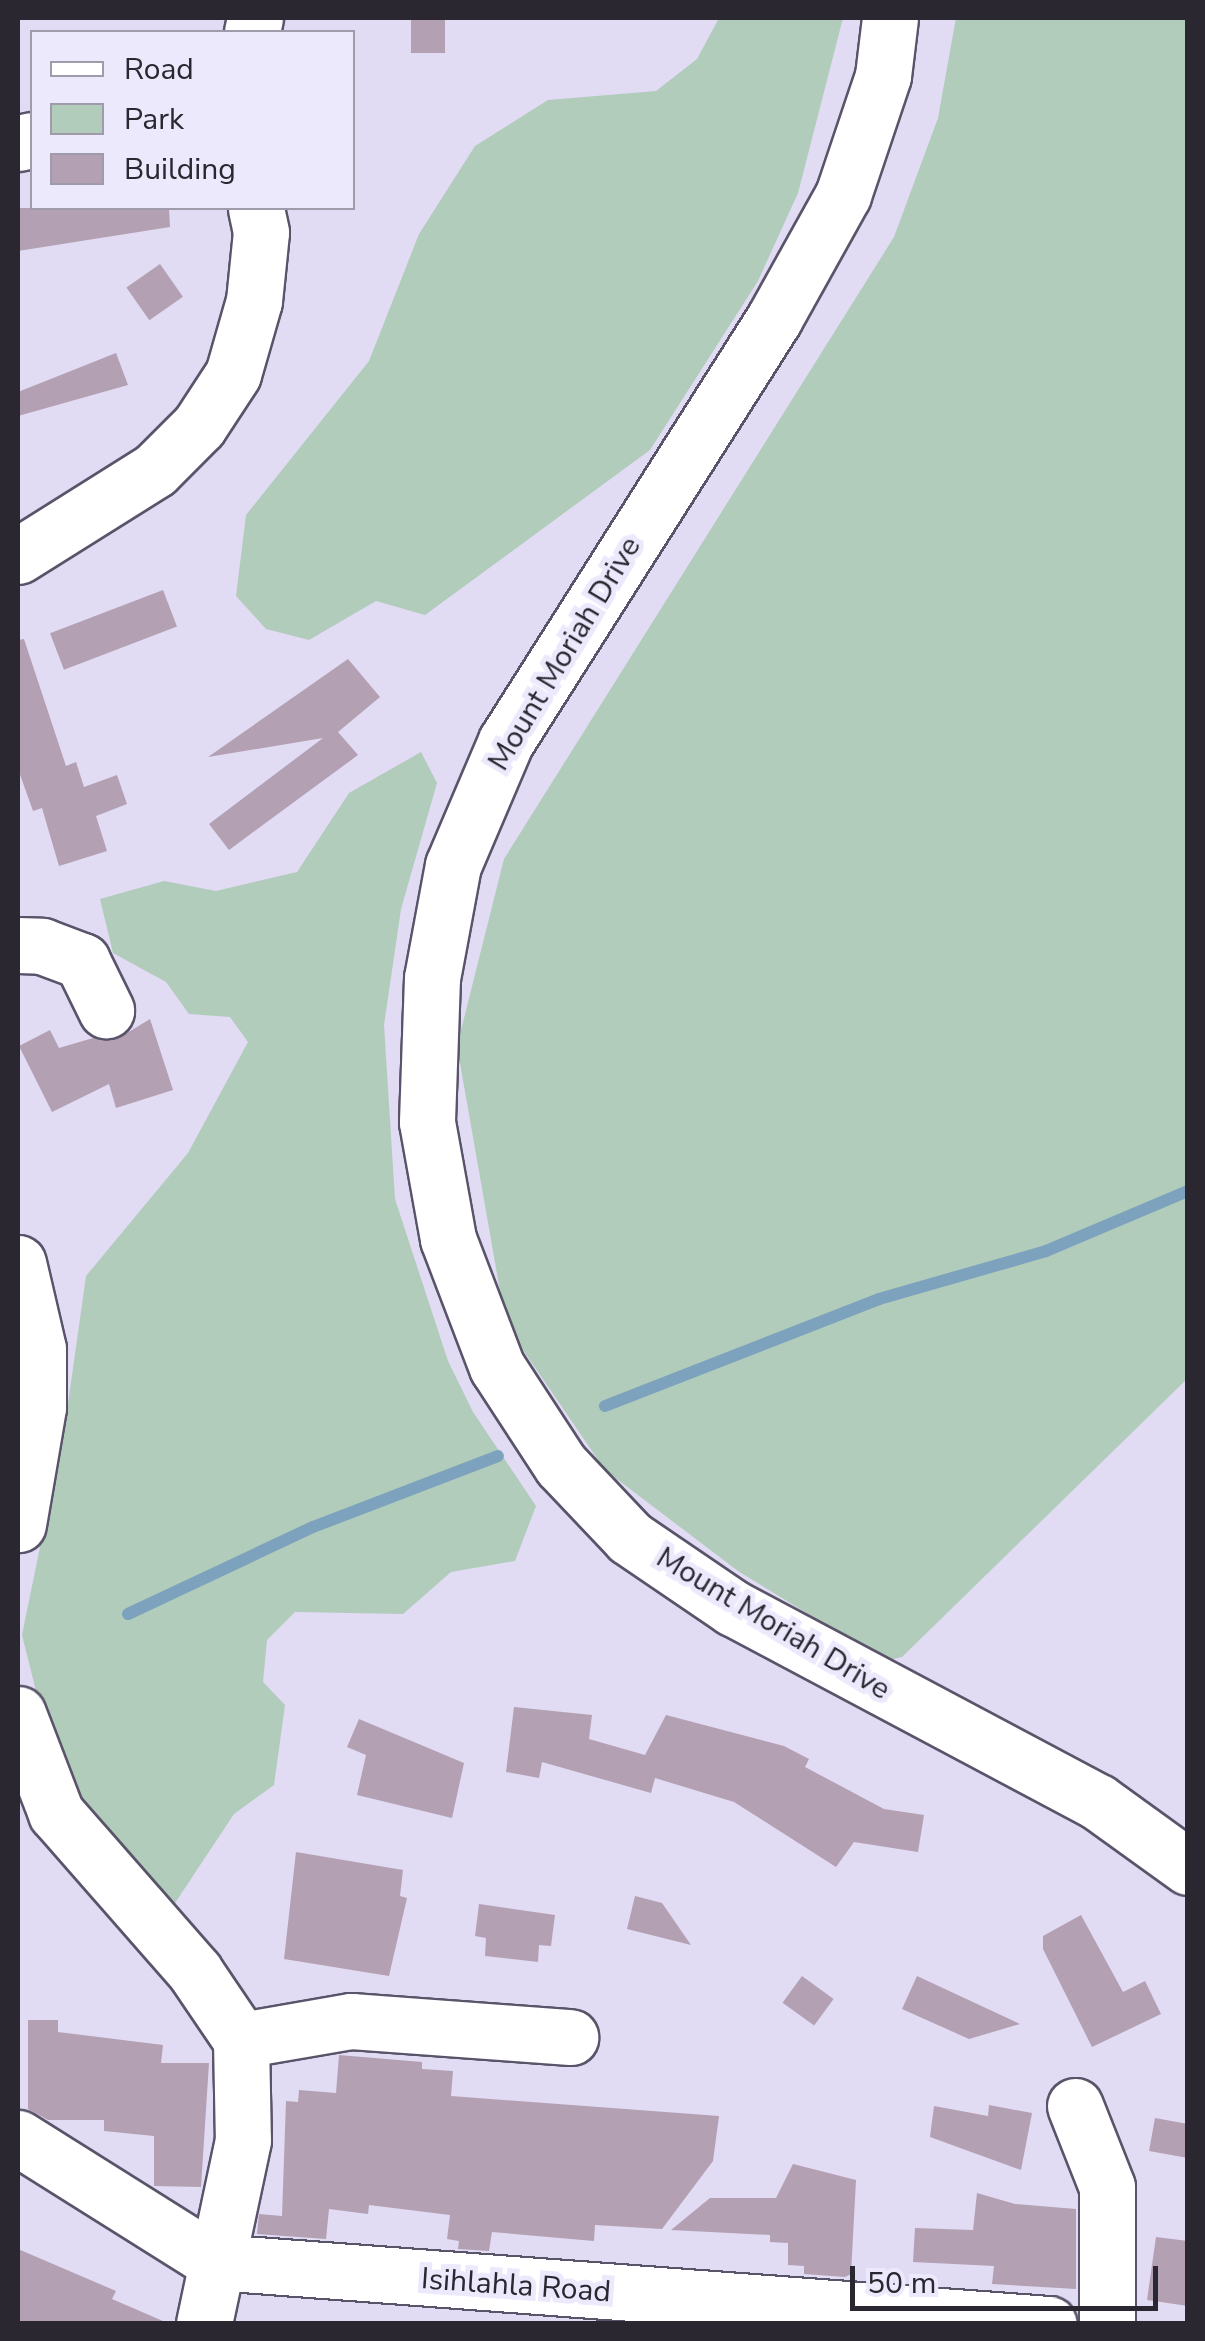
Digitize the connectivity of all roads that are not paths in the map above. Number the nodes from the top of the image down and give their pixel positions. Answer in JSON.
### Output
{"nodes":[{"id":1,"x":890,"y":18,"type":"edge"},
{"id":2,"x":256,"y":210,"type":"edge"},
{"id":3,"x":18,"y":556,"type":"edge"},
{"id":4,"x":18,"y":945,"type":"edge"},
{"id":5,"x":106,"y":1010,"type":"dead end"},
{"id":6,"x":18,"y":1263,"type":"edge"},
{"id":7,"x":18,"y":1524,"type":"edge"},
{"id":8,"x":18,"y":1714,"type":"edge"},
{"id":9,"x":1188,"y":1867,"type":"edge"},
{"id":10,"x":570,"y":2037,"type":"dead end"},
{"id":11,"x":241,"y":2040,"type":"junction"},
{"id":12,"x":1075,"y":2106,"type":"dead end"},
{"id":13,"x":18,"y":2138,"type":"edge"},
{"id":14,"x":216,"y":2262,"type":"junction"},
{"id":15,"x":204,"y":2324,"type":"edge"},
{"id":16,"x":1049,"y":2324,"type":"edge"},
{"id":17,"x":1107,"y":2324,"type":"edge"}],
"edges":[{"from":1,"to":9,"type":"street","name":"Mount Moriah Drive"},
{"from":2,"to":3,"type":"street"},
{"from":4,"to":5,"type":"street"},
{"from":6,"to":7,"type":"street"},
{"from":8,"to":11,"type":"street"},
{"from":10,"to":11,"type":"street"},
{"from":11,"to":14,"type":"street"},
{"from":12,"to":17,"type":"street"},
{"from":13,"to":14,"type":"street","name":"Isihlahla Road"},
{"from":14,"to":15,"type":"street"},
{"from":14,"to":16,"type":"street","name":"Isihlahla Road"}]}
